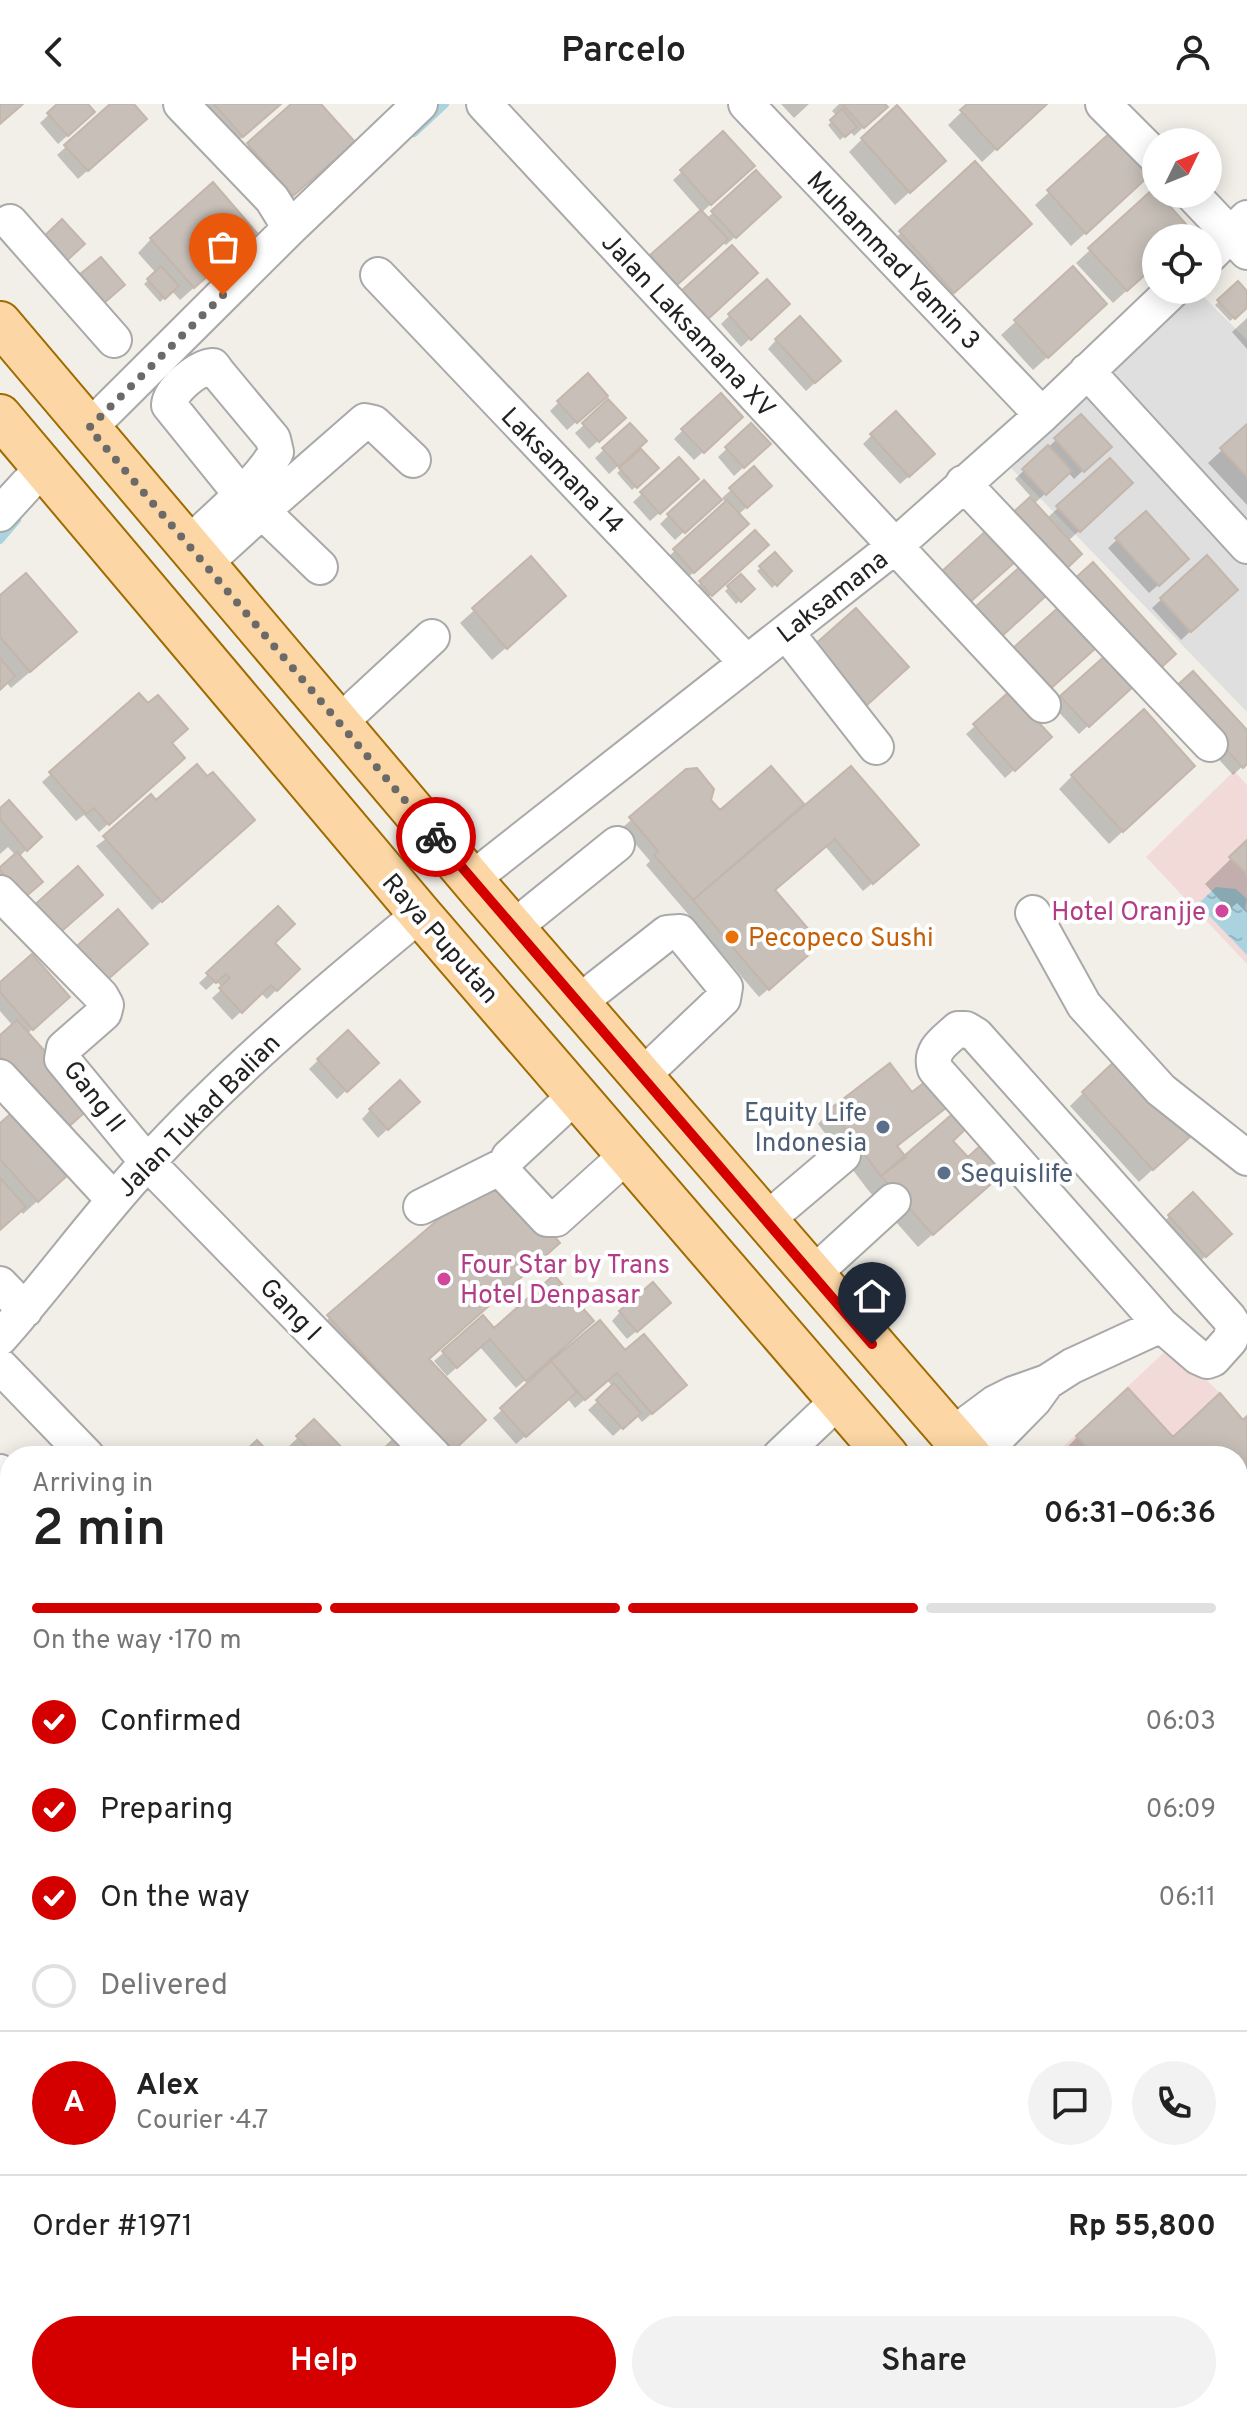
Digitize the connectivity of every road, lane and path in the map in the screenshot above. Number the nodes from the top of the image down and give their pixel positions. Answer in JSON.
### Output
{"nodes":[{"id":1,"x":181,"y":104,"type":"edge"},
{"id":2,"x":420,"y":104,"type":"edge"},
{"id":3,"x":484,"y":104,"type":"edge"},
{"id":4,"x":746,"y":104,"type":"edge"},
{"id":5,"x":1103,"y":104,"type":"edge"},
{"id":6,"x":1142,"y":143,"type":"edge"},
{"id":7,"x":1204,"y":208,"type":"edge"},
{"id":8,"x":10,"y":222,"type":"dead end"},
{"id":9,"x":290,"y":228,"type":"junction"},
{"id":10,"x":1233,"y":240,"type":"edge"},
{"id":11,"x":378,"y":275,"type":"dead end"},
{"id":12,"x":1158,"y":304,"type":"edge"},
{"id":13,"x":0,"y":323,"type":"edge"},
{"id":14,"x":114,"y":340,"type":"dead end"},
{"id":15,"x":1087,"y":371,"type":"junction"},
{"id":16,"x":1042,"y":415,"type":"junction"},
{"id":17,"x":0,"y":416,"type":"edge"},
{"id":18,"x":89,"y":428,"type":"junction"},
{"id":19,"x":413,"y":460,"type":"dead end"},
{"id":20,"x":43,"y":467,"type":"junction"},
{"id":21,"x":963,"y":483,"type":"junction"},
{"id":22,"x":251,"y":502,"type":"junction"},
{"id":23,"x":0,"y":514,"type":"edge"},
{"id":24,"x":1247,"y":546,"type":"edge"},
{"id":25,"x":894,"y":547,"type":"junction"},
{"id":26,"x":196,"y":555,"type":"junction"},
{"id":27,"x":320,"y":567,"type":"dead end"},
{"id":28,"x":786,"y":632,"type":"junction"},
{"id":29,"x":432,"y":637,"type":"dead end"},
{"id":30,"x":747,"y":663,"type":"junction"},
{"id":31,"x":297,"y":673,"type":"junction"},
{"id":32,"x":1043,"y":705,"type":"dead end"},
{"id":33,"x":252,"y":713,"type":"junction"},
{"id":34,"x":339,"y":723,"type":"junction"},
{"id":35,"x":1210,"y":744,"type":"dead end"},
{"id":36,"x":876,"y":747,"type":"dead end"},
{"id":37,"x":617,"y":844,"type":"dead end"},
{"id":38,"x":472,"y":879,"type":"junction"},
{"id":39,"x":0,"y":893,"type":"edge"},
{"id":40,"x":1033,"y":913,"type":"dead end"},
{"id":41,"x":420,"y":914,"type":"junction"},
{"id":42,"x":513,"y":928,"type":"junction"},
{"id":43,"x":578,"y":1003,"type":"junction"},
{"id":44,"x":0,"y":1077,"type":"edge"},
{"id":45,"x":641,"y":1077,"type":"junction"},
{"id":46,"x":576,"y":1095,"type":"junction"},
{"id":47,"x":627,"y":1155,"type":"junction"},
{"id":48,"x":843,"y":1155,"type":"dead end"},
{"id":49,"x":1247,"y":1158,"type":"edge"},
{"id":50,"x":147,"y":1162,"type":"junction"},
{"id":51,"x":505,"y":1165,"type":"junction"},
{"id":52,"x":113,"y":1199,"type":"junction"},
{"id":53,"x":893,"y":1201,"type":"dead end"},
{"id":54,"x":421,"y":1207,"type":"dead end"},
{"id":55,"x":765,"y":1221,"type":"junction"},
{"id":56,"x":812,"y":1275,"type":"junction"},
{"id":57,"x":0,"y":1284,"type":"edge"},
{"id":58,"x":25,"y":1310,"type":"junction"},
{"id":59,"x":1161,"y":1325,"type":"junction"},
{"id":60,"x":0,"y":1338,"type":"edge"},
{"id":61,"x":0,"y":1366,"type":"edge"},
{"id":62,"x":839,"y":1400,"type":"junction"},
{"id":63,"x":77,"y":1446,"type":"edge"},
{"id":64,"x":424,"y":1446,"type":"edge"},
{"id":65,"x":791,"y":1446,"type":"edge"},
{"id":66,"x":878,"y":1446,"type":"edge"},
{"id":67,"x":964,"y":1446,"type":"edge"},
{"id":68,"x":969,"y":1446,"type":"edge"}],
"edges":[{"from":1,"to":9,"type":"street"},
{"from":2,"to":9,"type":"street"},
{"from":3,"to":25,"type":"street","name":"Jalan Laksamana XV"},
{"from":4,"to":16,"type":"street","name":"Muhammad Yamin 3"},
{"from":5,"to":6,"type":"street"},
{"from":7,"to":10,"type":"street"},
{"from":8,"to":14,"type":"street"},
{"from":9,"to":18,"type":"street"},
{"from":11,"to":30,"type":"street","name":"Laksamana 14"},
{"from":12,"to":15,"type":"street","name":"Laksamana"},
{"from":13,"to":18,"type":"main road"},
{"from":15,"to":16,"type":"street","name":"Laksamana"},
{"from":15,"to":24,"type":"street"},
{"from":16,"to":21,"type":"street","name":"Laksamana"},
{"from":17,"to":20,"type":"main road","name":"Raya Puputan"},
{"from":18,"to":26,"type":"main road"},
{"from":19,"to":22,"type":"street"},
{"from":20,"to":23,"type":"street"},
{"from":20,"to":33,"type":"main road","name":"Raya Puputan"},
{"from":21,"to":25,"type":"street","name":"Laksamana"},
{"from":21,"to":35,"type":"street"},
{"from":22,"to":26,"type":"street"},
{"from":22,"to":27,"type":"street"},
{"from":25,"to":28,"type":"street","name":"Laksamana"},
{"from":25,"to":32,"type":"street","name":"Jalan Laksamana XV"},
{"from":26,"to":31,"type":"main road"},
{"from":28,"to":30,"type":"street","name":"Laksamana"},
{"from":28,"to":36,"type":"street"},
{"from":29,"to":34,"type":"street"},
{"from":30,"to":38,"type":"street","name":"Laksamana"},
{"from":31,"to":33,"type":"main road"},
{"from":31,"to":34,"type":"main road"},
{"from":33,"to":41,"type":"main road","name":"Raya Puputan"},
{"from":34,"to":38,"type":"main road"},
{"from":37,"to":42,"type":"street"},
{"from":38,"to":42,"type":"main road"},
{"from":39,"to":50,"type":"street","name":"Gang II"},
{"from":40,"to":49,"type":"street"},
{"from":41,"to":46,"type":"main road","name":"Raya Puputan"},
{"from":41,"to":50,"type":"street","name":"Jalan Tukad Balian"},
{"from":42,"to":43,"type":"main road"},
{"from":43,"to":45,"type":"main road"},
{"from":43,"to":45,"type":"street"},
{"from":44,"to":52,"type":"street"},
{"from":45,"to":55,"type":"main road"},
{"from":46,"to":47,"type":"main road","name":"Raya Puputan"},
{"from":46,"to":51,"type":"street"},
{"from":47,"to":51,"type":"street"},
{"from":47,"to":62,"type":"main road","name":"Raya Puputan"},
{"from":48,"to":55,"type":"street"},
{"from":50,"to":52,"type":"street","name":"Jalan Tukad Balian"},
{"from":50,"to":64,"type":"street","name":"Gang I"},
{"from":51,"to":54,"type":"street"},
{"from":52,"to":58,"type":"street","name":"Jalan Tukad Balian"},
{"from":53,"to":56,"type":"street"},
{"from":55,"to":56,"type":"main road"},
{"from":56,"to":67,"type":"main road"},
{"from":57,"to":58,"type":"street"},
{"from":58,"to":60,"type":"street","name":"Jalan Tukad Balian"},
{"from":59,"to":59,"type":"street"},
{"from":59,"to":68,"type":"street"},
{"from":61,"to":63,"type":"street"},
{"from":62,"to":65,"type":"street"},
{"from":62,"to":66,"type":"main road","name":"Raya Puputan"}]}
